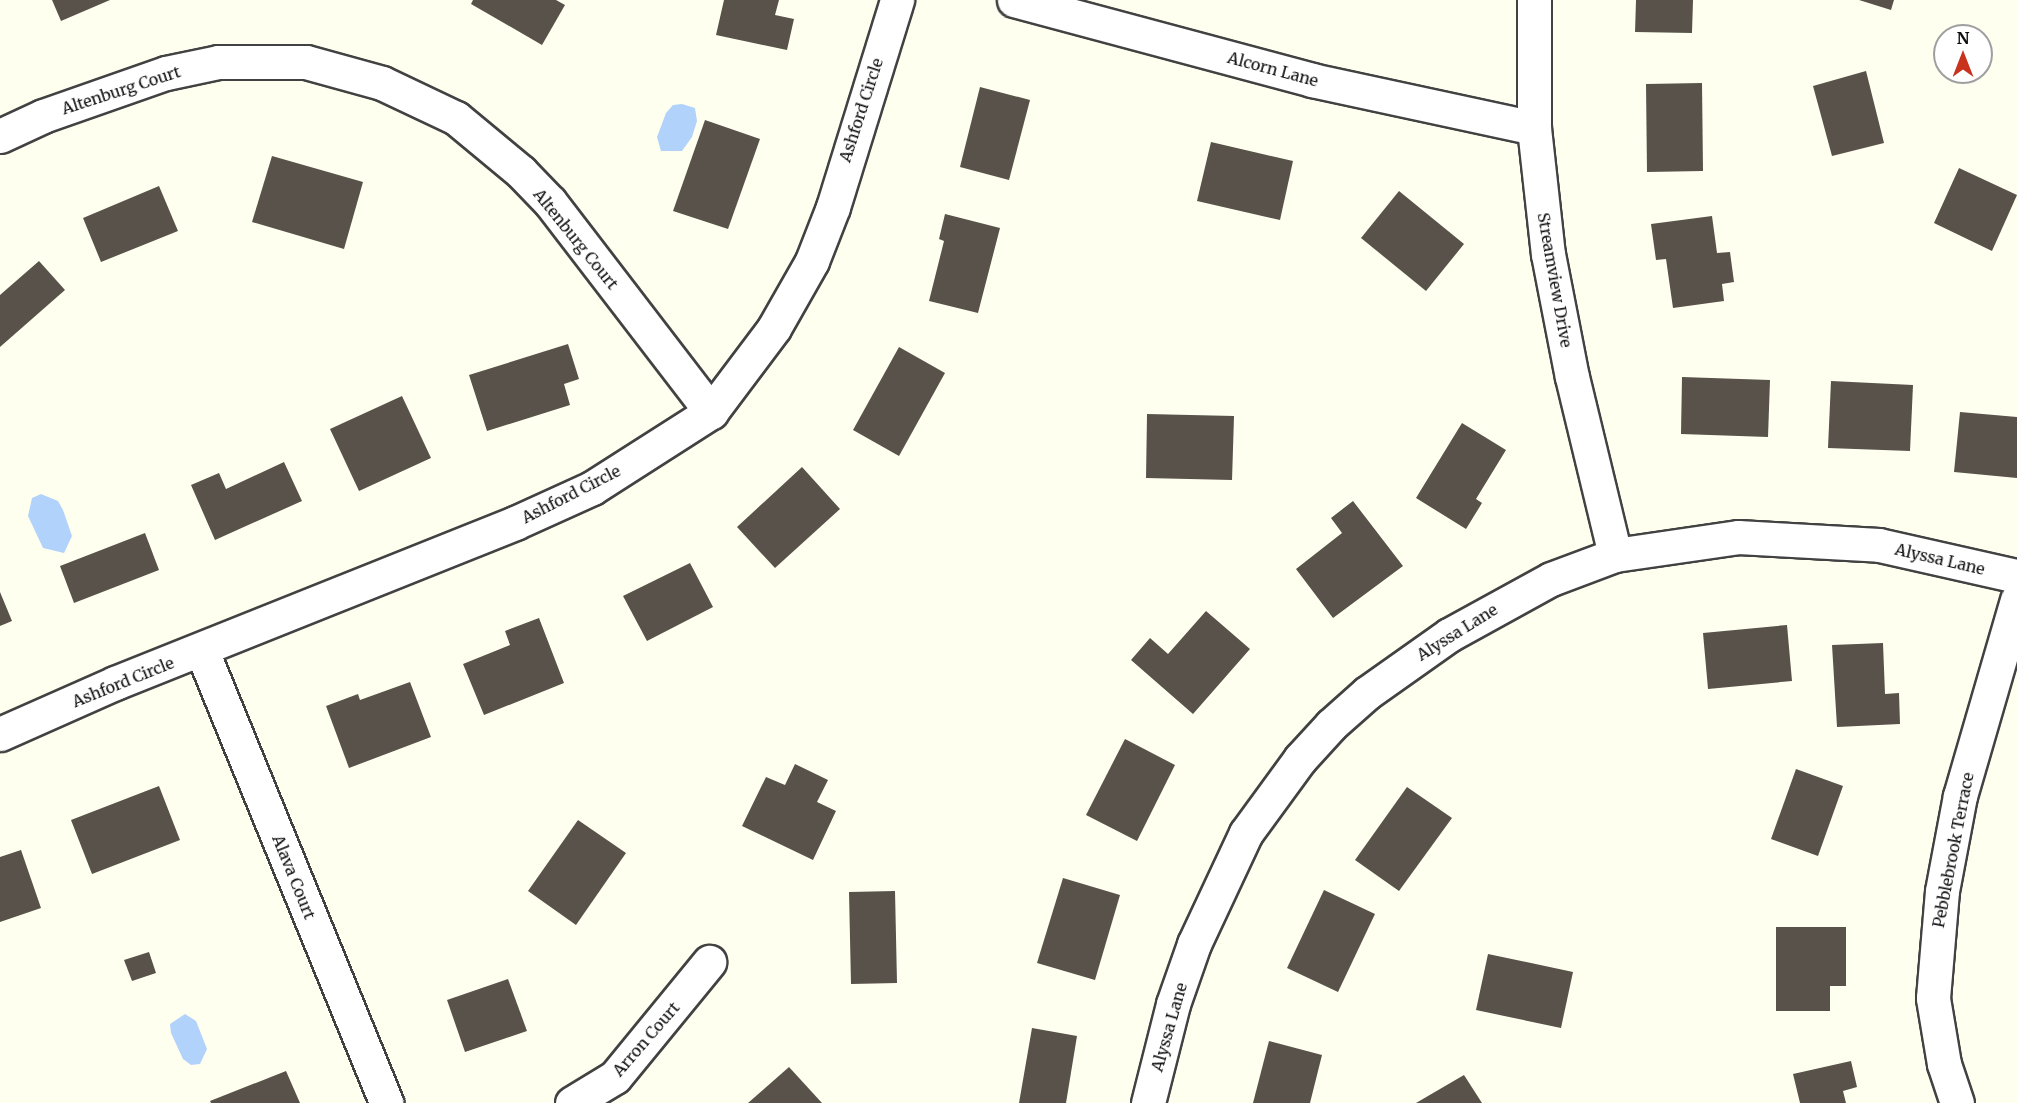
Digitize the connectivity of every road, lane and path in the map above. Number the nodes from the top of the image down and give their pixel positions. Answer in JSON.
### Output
{"nodes":[{"id":1,"x":897,"y":0,"type":"edge"},
{"id":2,"x":1014,"y":0,"type":"edge"},
{"id":3,"x":1534,"y":0,"type":"edge"},
{"id":4,"x":1534,"y":128,"type":"junction"},
{"id":5,"x":0,"y":136,"type":"edge"},
{"id":6,"x":711,"y":412,"type":"junction"},
{"id":7,"x":1615,"y":555,"type":"junction"},
{"id":8,"x":2017,"y":576,"type":"edge"},
{"id":9,"x":2017,"y":600,"type":"edge"},
{"id":10,"x":202,"y":651,"type":"junction"},
{"id":11,"x":0,"y":734,"type":"edge"},
{"id":12,"x":709,"y":962,"type":"dead end"},
{"id":13,"x":386,"y":1103,"type":"edge"},
{"id":14,"x":572,"y":1103,"type":"edge"},
{"id":15,"x":1148,"y":1103,"type":"edge"},
{"id":16,"x":1957,"y":1103,"type":"edge"}],
"edges":[{"from":1,"to":6,"type":"street","name":"Ashford Circle"},
{"from":2,"to":4,"type":"street","name":"Alcorn Lane"},
{"from":3,"to":4,"type":"street","name":"Streamview Drive"},
{"from":4,"to":7,"type":"street","name":"Streamview Drive"},
{"from":5,"to":6,"type":"street","name":"Altenburg Court"},
{"from":6,"to":10,"type":"street","name":"Ashford Circle"},
{"from":7,"to":8,"type":"street","name":"Alyssa Lane"},
{"from":7,"to":15,"type":"street","name":"Alyssa Lane"},
{"from":9,"to":16,"type":"street","name":"Pebblebrook Terrace"},
{"from":10,"to":11,"type":"street","name":"Ashford Circle"},
{"from":10,"to":13,"type":"street","name":"Alava Court"},
{"from":12,"to":14,"type":"street","name":"Arron Court"}]}
